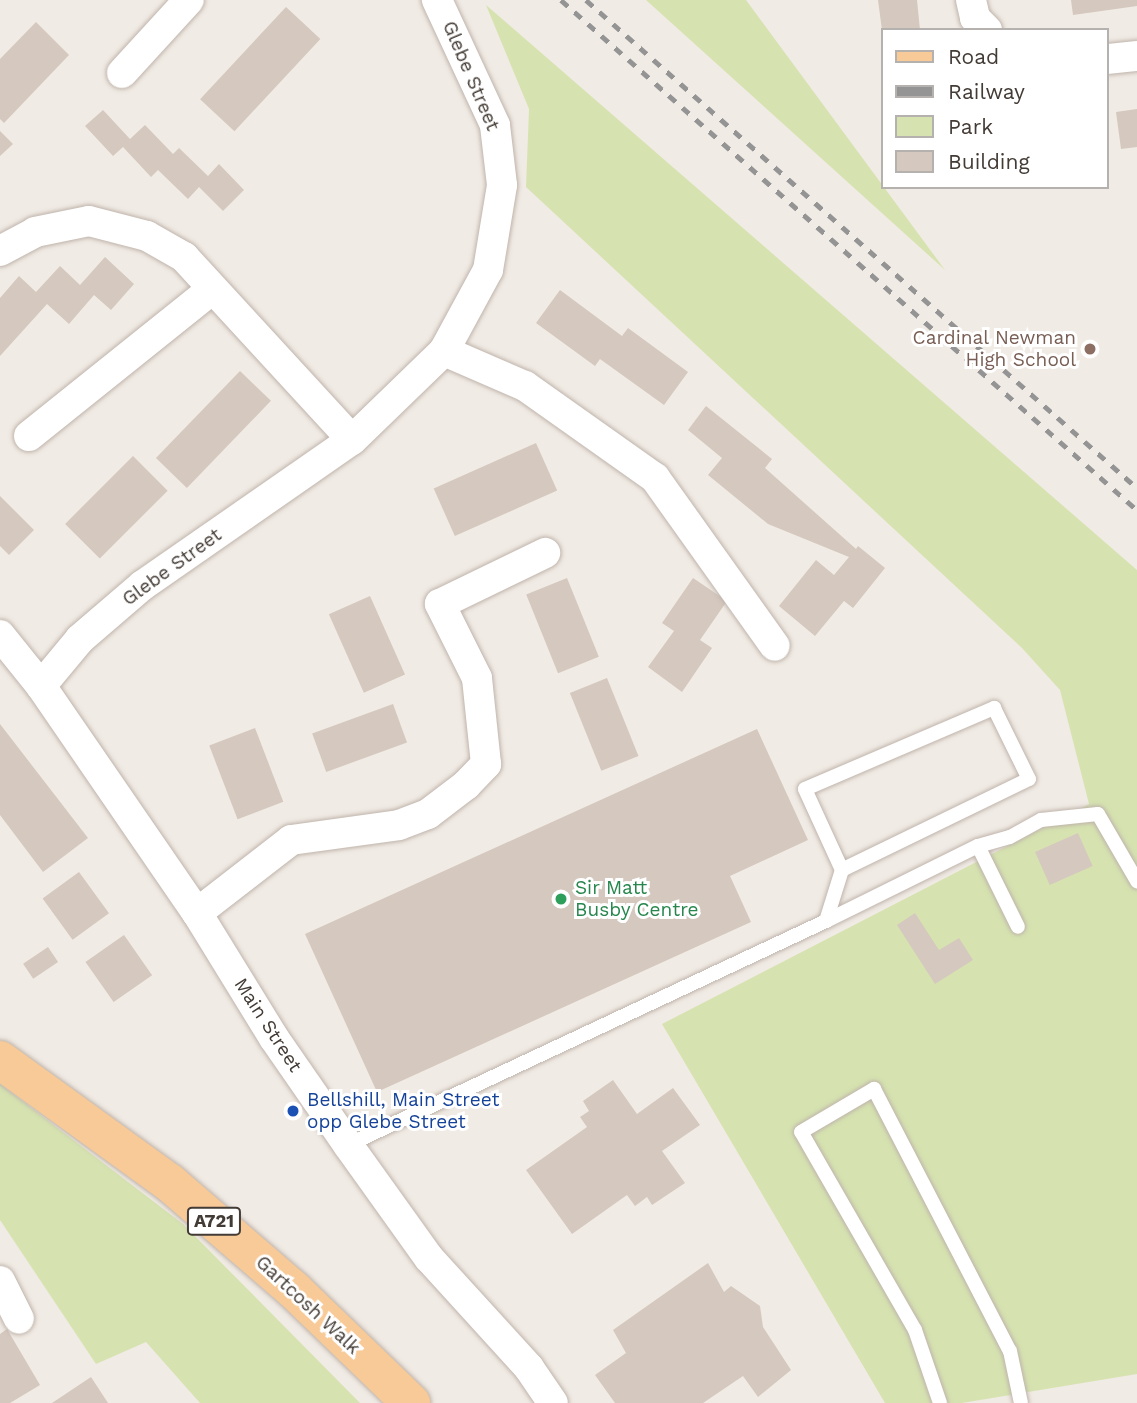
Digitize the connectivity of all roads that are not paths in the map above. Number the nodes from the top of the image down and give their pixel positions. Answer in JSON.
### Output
{"nodes":[{"id":1,"x":189,"y":0,"type":"edge"},
{"id":2,"x":437,"y":0,"type":"edge"},
{"id":3,"x":971,"y":0,"type":"edge"},
{"id":4,"x":985,"y":28,"type":"edge"},
{"id":5,"x":1137,"y":56,"type":"edge"},
{"id":6,"x":1109,"y":59,"type":"edge"},
{"id":7,"x":122,"y":73,"type":"dead end"},
{"id":8,"x":0,"y":251,"type":"edge"},
{"id":9,"x":211,"y":290,"type":"junction"},
{"id":10,"x":444,"y":351,"type":"junction"},
{"id":11,"x":29,"y":436,"type":"dead end"},
{"id":12,"x":352,"y":440,"type":"junction"},
{"id":13,"x":545,"y":553,"type":"dead end"},
{"id":14,"x":0,"y":635,"type":"edge"},
{"id":15,"x":775,"y":646,"type":"dead end"},
{"id":16,"x":41,"y":686,"type":"junction"},
{"id":17,"x":978,"y":846,"type":"junction"},
{"id":18,"x":842,"y":870,"type":"junction"},
{"id":19,"x":1137,"y":881,"type":"edge"},
{"id":20,"x":197,"y":913,"type":"junction"},
{"id":21,"x":826,"y":921,"type":"junction"},
{"id":22,"x":1018,"y":927,"type":"dead end"},
{"id":23,"x":0,"y":1060,"type":"edge"},
{"id":24,"x":348,"y":1145,"type":"junction"},
{"id":25,"x":0,"y":1281,"type":"edge"},
{"id":26,"x":19,"y":1319,"type":"dead end"},
{"id":27,"x":411,"y":1403,"type":"edge"},
{"id":28,"x":553,"y":1403,"type":"edge"},
{"id":29,"x":940,"y":1403,"type":"edge"},
{"id":30,"x":1021,"y":1403,"type":"edge"}],
"edges":[{"from":1,"to":7,"type":"street"},
{"from":2,"to":10,"type":"street","name":"Glebe Street"},
{"from":3,"to":4,"type":"street"},
{"from":5,"to":6,"type":"street"},
{"from":8,"to":9,"type":"street"},
{"from":9,"to":11,"type":"street"},
{"from":9,"to":12,"type":"street"},
{"from":10,"to":12,"type":"street","name":"Glebe Street"},
{"from":10,"to":15,"type":"street"},
{"from":12,"to":16,"type":"street","name":"Glebe Street"},
{"from":13,"to":20,"type":"street"},
{"from":14,"to":16,"type":"street","name":"Main Street"},
{"from":16,"to":20,"type":"street","name":"Main Street"},
{"from":17,"to":19,"type":"lane"},
{"from":17,"to":21,"type":"lane"},
{"from":17,"to":22,"type":"lane"},
{"from":18,"to":18,"type":"lane"},
{"from":18,"to":21,"type":"lane"},
{"from":20,"to":24,"type":"street","name":"Main Street"},
{"from":21,"to":24,"type":"lane"},
{"from":23,"to":27,"type":"main road","name":"Gartcosh Walk","number":"A721"},
{"from":24,"to":28,"type":"street","name":"Main Street"},
{"from":25,"to":26,"type":"street"},
{"from":29,"to":30,"type":"lane"}]}
